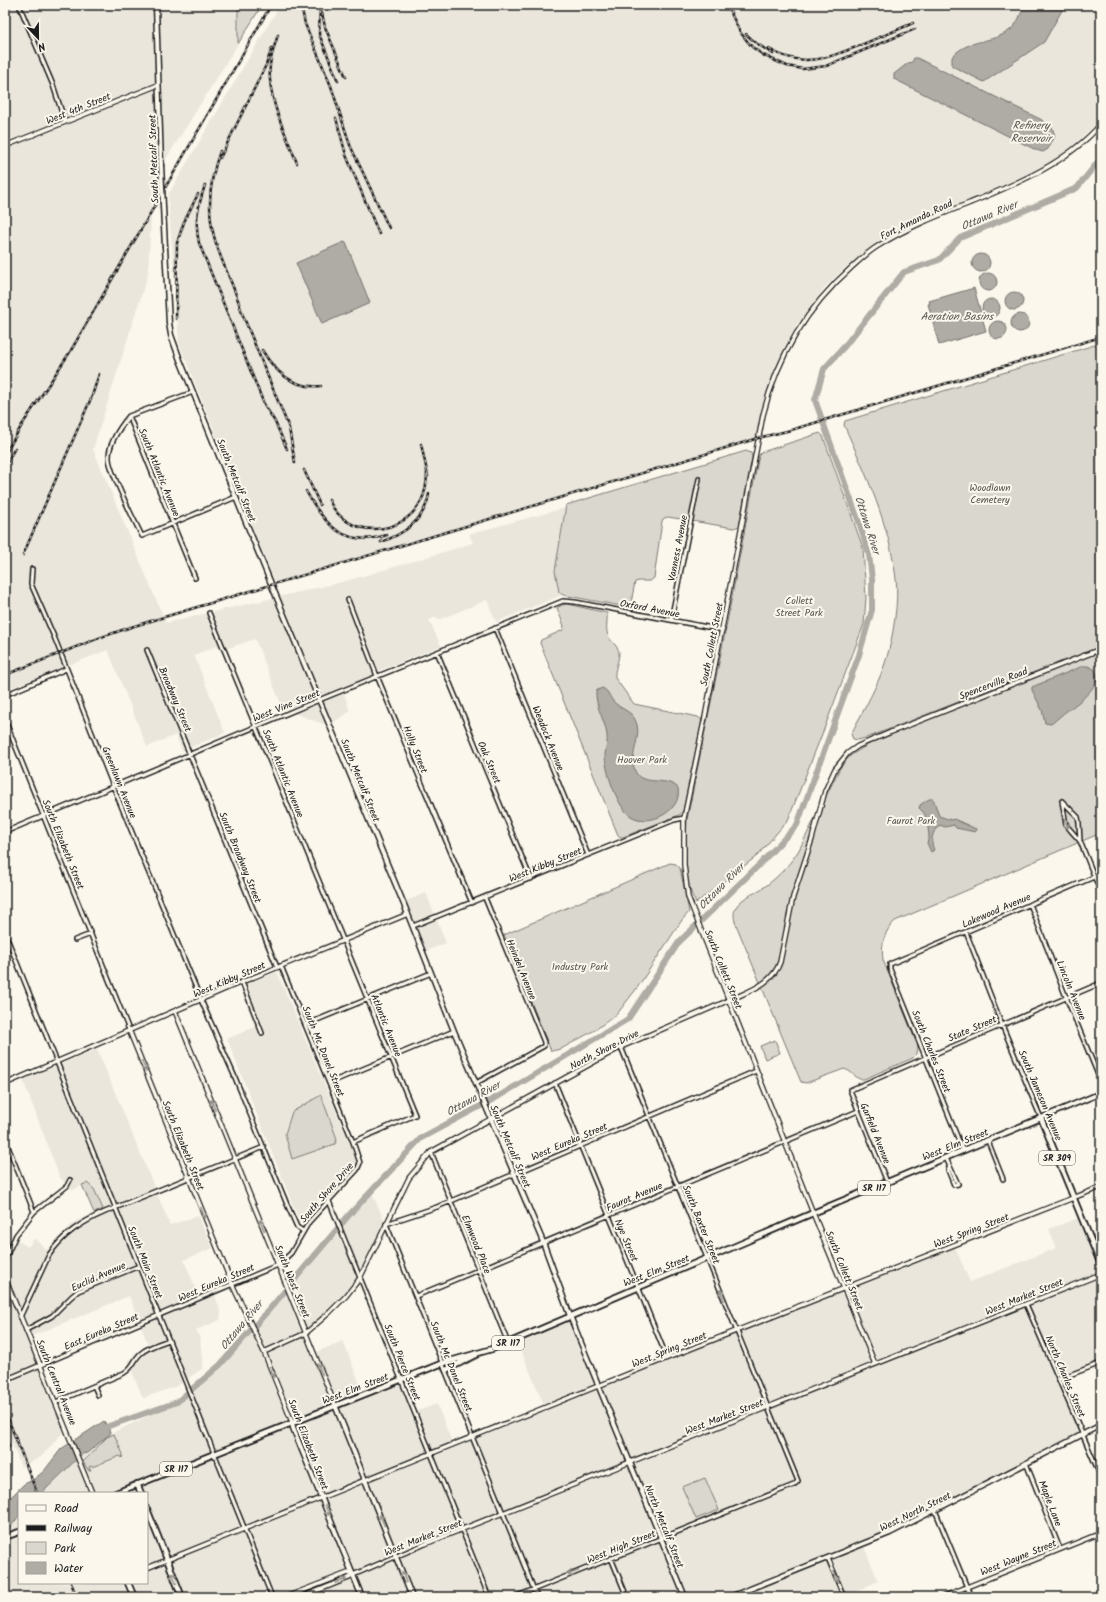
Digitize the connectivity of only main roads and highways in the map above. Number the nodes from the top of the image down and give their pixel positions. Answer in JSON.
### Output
{"nodes":[{"id":1,"x":156,"y":5,"type":"edge"},
{"id":2,"x":1101,"y":1093,"type":"edge"},
{"id":3,"x":1041,"y":1118,"type":"junction"},
{"id":4,"x":1101,"y":1265,"type":"edge"},
{"id":5,"x":570,"y":1316,"type":"junction"},
{"id":6,"x":480,"y":1352,"type":"junction"},
{"id":7,"x":446,"y":1370,"type":"road end"},
{"id":8,"x":335,"y":1405,"type":"junction"},
{"id":9,"x":292,"y":1422,"type":"junction"},
{"id":10,"x":1101,"y":1425,"type":"edge"},
{"id":11,"x":630,"y":1462,"type":"joint"},
{"id":12,"x":137,"y":1484,"type":"junction"},
{"id":13,"x":118,"y":1492,"type":"edge"},
{"id":14,"x":141,"y":1492,"type":"edge"},
{"id":15,"x":148,"y":1512,"type":"edge"},
{"id":16,"x":18,"y":1532,"type":"edge"},
{"id":17,"x":7,"y":1537,"type":"edge"},
{"id":18,"x":128,"y":1584,"type":"edge"},
{"id":19,"x":134,"y":1597,"type":"edge"},
{"id":20,"x":182,"y":1597,"type":"edge"},
{"id":21,"x":362,"y":1597,"type":"edge"},
{"id":22,"x":412,"y":1597,"type":"edge"},
{"id":23,"x":685,"y":1597,"type":"edge"},
{"id":24,"x":730,"y":1597,"type":"edge"}],
"edges":[{"from":1,"to":5,"type":"main road","name":"South Metcalf Street","bridge":true},
{"from":2,"to":3,"type":"main road","name":"West Elm Street","number":"SR 117"},
{"from":3,"to":4,"type":"main road","name":"South Jameson Avenue","number":"SR 309"},
{"from":3,"to":5,"type":"main road","name":"West Elm Street","number":"SR 117"},
{"from":5,"to":6,"type":"main road","name":"West Elm Street","number":"SR 117"},
{"from":5,"to":11,"type":"main road","name":"South Metcalf Street"},
{"from":6,"to":7,"type":"main road"},
{"from":6,"to":8,"type":"main road","name":"West Elm Street","number":"SR 117"},
{"from":8,"to":9,"type":"main road","name":"West Elm Street","number":"SR 117"},
{"from":22,"to":8,"type":"main road","name":"South West Street","one_way":true},
{"from":9,"to":12,"type":"main road","name":"West Elm Street","number":"SR 117"},
{"from":9,"to":21,"type":"main road","name":"South Elizabeth Street","one_way":true},
{"from":10,"to":24,"type":"main road","name":"West North Street"},
{"from":11,"to":23,"type":"main road","name":"North Metcalf Street"},
{"from":12,"to":13,"type":"main road"},
{"from":12,"to":14,"type":"main road"},
{"from":20,"to":15,"type":"main road","one_way":true},
{"from":16,"to":17,"type":"main road"},
{"from":18,"to":19,"type":"main road"}]}
